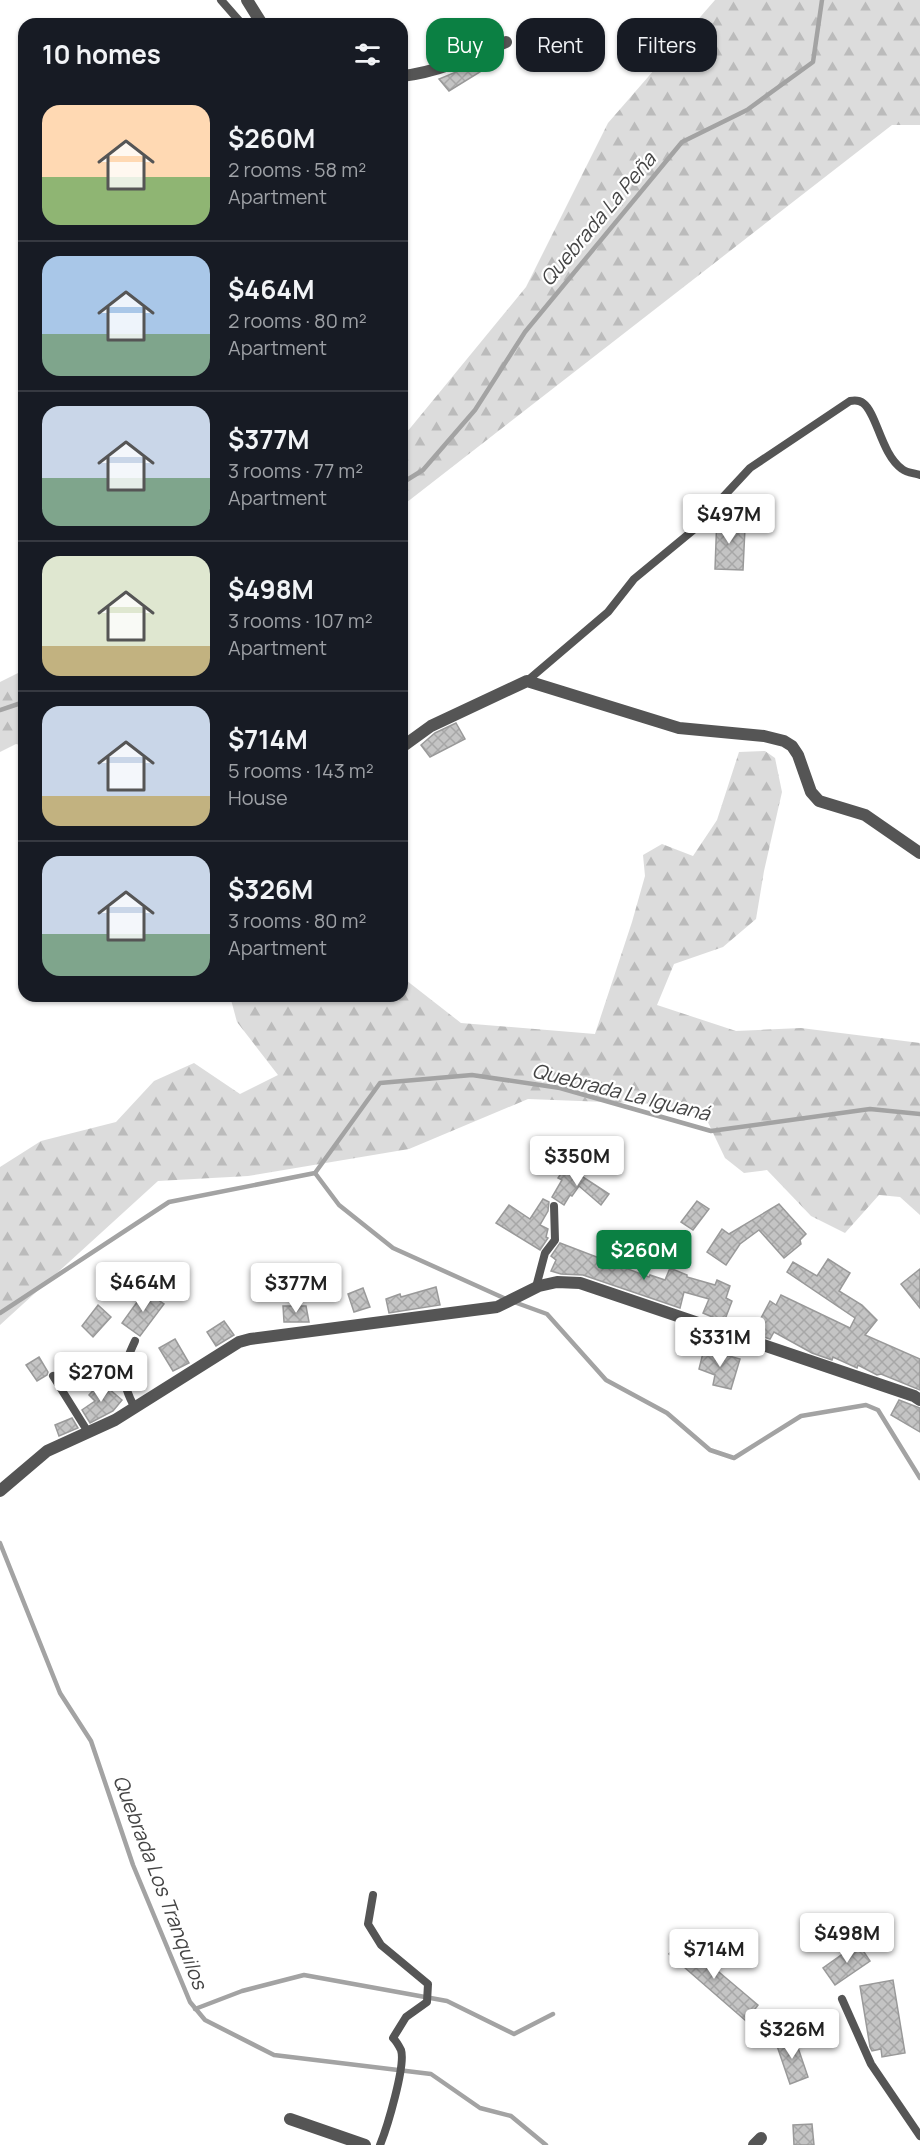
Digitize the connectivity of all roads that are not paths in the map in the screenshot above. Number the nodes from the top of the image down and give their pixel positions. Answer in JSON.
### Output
{"nodes":[{"id":1,"x":221,"y":0,"type":"edge"},
{"id":2,"x":247,"y":0,"type":"edge"},
{"id":3,"x":237,"y":18,"type":"edge"},
{"id":4,"x":258,"y":18,"type":"edge"},
{"id":5,"x":506,"y":42,"type":"dead end"},
{"id":6,"x":408,"y":75,"type":"edge"},
{"id":7,"x":920,"y":475,"type":"edge"},
{"id":8,"x":527,"y":681,"type":"junction"},
{"id":9,"x":408,"y":743,"type":"edge"},
{"id":10,"x":920,"y":853,"type":"edge"},
{"id":11,"x":554,"y":1206,"type":"dead end"},
{"id":12,"x":536,"y":1287,"type":"junction"},
{"id":13,"x":135,"y":1341,"type":"dead end"},
{"id":14,"x":53,"y":1376,"type":"dead end"},
{"id":15,"x":920,"y":1400,"type":"edge"},
{"id":16,"x":135,"y":1408,"type":"junction"},
{"id":17,"x":88,"y":1432,"type":"junction"},
{"id":18,"x":0,"y":1491,"type":"edge"},
{"id":19,"x":373,"y":1895,"type":"dead end"},
{"id":20,"x":842,"y":1999,"type":"dead end"},
{"id":21,"x":290,"y":2119,"type":"dead end"},
{"id":22,"x":920,"y":2136,"type":"edge"},
{"id":23,"x":365,"y":2145,"type":"edge"},
{"id":24,"x":381,"y":2145,"type":"edge"}],
"edges":[{"from":1,"to":3,"type":"lane"},
{"from":2,"to":4,"type":"street"},
{"from":5,"to":6,"type":"street"},
{"from":7,"to":8,"type":"lane"},
{"from":8,"to":9,"type":"street"},
{"from":8,"to":10,"type":"street"},
{"from":11,"to":12,"type":"lane"},
{"from":12,"to":15,"type":"street"},
{"from":12,"to":16,"type":"street"},
{"from":13,"to":16,"type":"lane"},
{"from":14,"to":17,"type":"lane"},
{"from":16,"to":17,"type":"street"},
{"from":17,"to":18,"type":"street"},
{"from":19,"to":24,"type":"lane"},
{"from":20,"to":22,"type":"lane"},
{"from":21,"to":23,"type":"street"}]}
